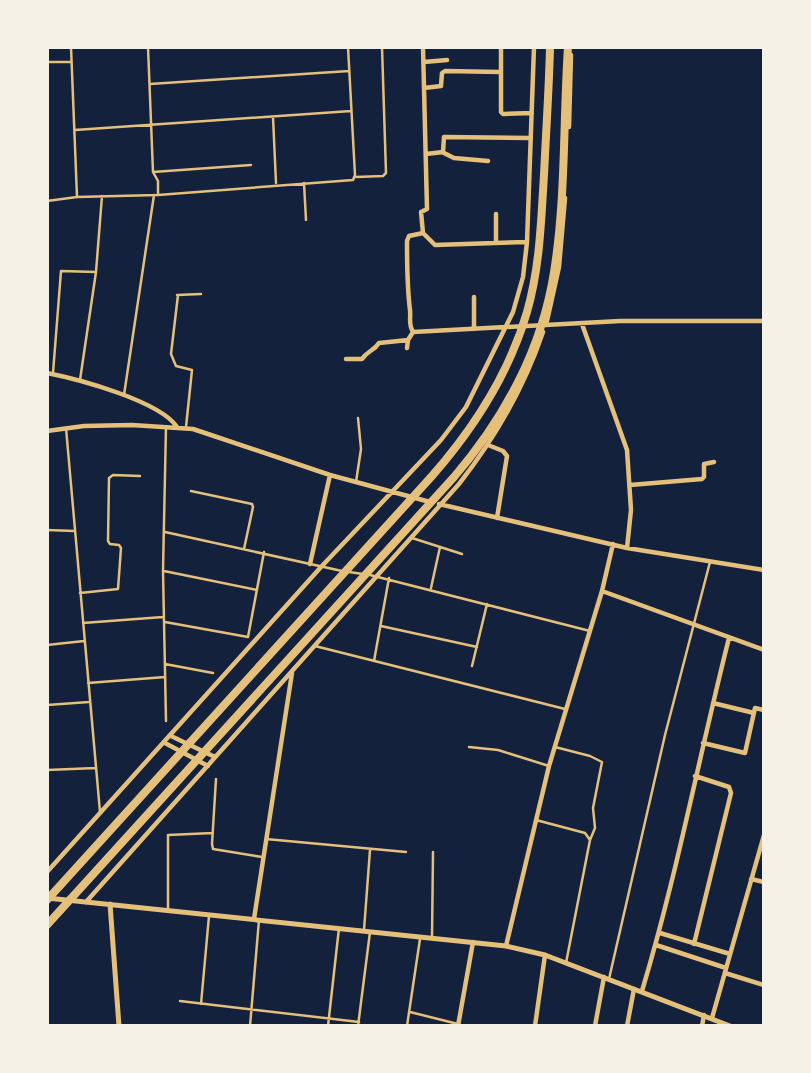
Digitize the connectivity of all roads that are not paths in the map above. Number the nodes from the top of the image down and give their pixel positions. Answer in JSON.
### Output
{"nodes":[{"id":1,"x":71,"y":47,"type":"edge"},
{"id":2,"x":148,"y":47,"type":"edge"},
{"id":3,"x":348,"y":47,"type":"edge"},
{"id":4,"x":382,"y":47,"type":"edge"},
{"id":5,"x":423,"y":47,"type":"edge"},
{"id":6,"x":501,"y":47,"type":"edge"},
{"id":7,"x":534,"y":47,"type":"edge"},
{"id":8,"x":551,"y":47,"type":"edge"},
{"id":9,"x":570,"y":47,"type":"edge"},
{"id":10,"x":447,"y":60,"type":"dead end"},
{"id":11,"x":47,"y":62,"type":"edge"},
{"id":12,"x":72,"y":62,"type":"junction"},
{"id":13,"x":424,"y":62,"type":"junction"},
{"id":14,"x":349,"y":71,"type":"junction"},
{"id":15,"x":501,"y":72,"type":"junction"},
{"id":16,"x":150,"y":84,"type":"junction"},
{"id":17,"x":424,"y":88,"type":"junction"},
{"id":18,"x":351,"y":111,"type":"junction"},
{"id":19,"x":532,"y":113,"type":"junction"},
{"id":20,"x":273,"y":117,"type":"junction"},
{"id":21,"x":152,"y":124,"type":"junction"},
{"id":22,"x":75,"y":130,"type":"junction"},
{"id":23,"x":530,"y":138,"type":"junction"},
{"id":24,"x":442,"y":152,"type":"junction"},
{"id":25,"x":426,"y":154,"type":"junction"},
{"id":26,"x":488,"y":161,"type":"dead end"},
{"id":27,"x":251,"y":165,"type":"dead end"},
{"id":28,"x":153,"y":172,"type":"junction"},
{"id":29,"x":355,"y":177,"type":"junction"},
{"id":30,"x":304,"y":183,"type":"junction"},
{"id":31,"x":276,"y":185,"type":"junction"},
{"id":32,"x":156,"y":195,"type":"junction"},
{"id":33,"x":102,"y":196,"type":"junction"},
{"id":34,"x":77,"y":197,"type":"junction"},
{"id":35,"x":47,"y":201,"type":"edge"},
{"id":36,"x":496,"y":214,"type":"dead end"},
{"id":37,"x":306,"y":220,"type":"dead end"},
{"id":38,"x":423,"y":233,"type":"junction"},
{"id":39,"x":527,"y":242,"type":"junction"},
{"id":40,"x":496,"y":243,"type":"junction"},
{"id":41,"x":96,"y":272,"type":"junction"},
{"id":42,"x":201,"y":295,"type":"dead end"},
{"id":43,"x":474,"y":297,"type":"dead end"},
{"id":44,"x":764,"y":321,"type":"edge"},
{"id":45,"x":582,"y":324,"type":"junction"},
{"id":46,"x":545,"y":326,"type":"junction"},
{"id":47,"x":506,"y":328,"type":"junction"},
{"id":48,"x":474,"y":329,"type":"junction"},
{"id":49,"x":413,"y":332,"type":"junction"},
{"id":50,"x":408,"y":340,"type":"junction"},
{"id":51,"x":407,"y":348,"type":"dead end"},
{"id":52,"x":346,"y":359,"type":"dead end"},
{"id":53,"x":50,"y":374,"type":"edge"},
{"id":54,"x":79,"y":381,"type":"junction"},
{"id":55,"x":124,"y":396,"type":"junction"},
{"id":56,"x":358,"y":418,"type":"dead end"},
{"id":57,"x":166,"y":427,"type":"junction"},
{"id":58,"x":178,"y":427,"type":"junction"},
{"id":59,"x":66,"y":428,"type":"junction"},
{"id":60,"x":186,"y":428,"type":"junction"},
{"id":61,"x":47,"y":431,"type":"edge"},
{"id":62,"x":488,"y":445,"type":"junction"},
{"id":63,"x":714,"y":462,"type":"dead end"},
{"id":64,"x":330,"y":475,"type":"junction"},
{"id":65,"x":140,"y":476,"type":"dead end"},
{"id":66,"x":356,"y":482,"type":"junction"},
{"id":67,"x":630,"y":485,"type":"junction"},
{"id":68,"x":191,"y":491,"type":"dead end"},
{"id":69,"x":393,"y":491,"type":"junction"},
{"id":70,"x":441,"y":505,"type":"junction"},
{"id":71,"x":497,"y":518,"type":"junction"},
{"id":72,"x":47,"y":530,"type":"edge"},
{"id":73,"x":75,"y":531,"type":"junction"},
{"id":74,"x":165,"y":531,"type":"junction"},
{"id":75,"x":412,"y":538,"type":"junction"},
{"id":76,"x":612,"y":544,"type":"junction"},
{"id":77,"x":440,"y":547,"type":"junction"},
{"id":78,"x":627,"y":548,"type":"junction"},
{"id":79,"x":244,"y":549,"type":"junction"},
{"id":80,"x":264,"y":552,"type":"junction"},
{"id":81,"x":462,"y":554,"type":"dead end"},
{"id":82,"x":710,"y":562,"type":"junction"},
{"id":83,"x":310,"y":564,"type":"junction"},
{"id":84,"x":321,"y":567,"type":"junction"},
{"id":85,"x":764,"y":570,"type":"edge"},
{"id":86,"x":163,"y":571,"type":"junction"},
{"id":87,"x":377,"y":576,"type":"junction"},
{"id":88,"x":389,"y":578,"type":"junction"},
{"id":89,"x":431,"y":589,"type":"junction"},
{"id":90,"x":257,"y":590,"type":"junction"},
{"id":91,"x":602,"y":591,"type":"junction"},
{"id":92,"x":80,"y":593,"type":"junction"},
{"id":93,"x":487,"y":604,"type":"junction"},
{"id":94,"x":165,"y":617,"type":"junction"},
{"id":95,"x":165,"y":622,"type":"junction"},
{"id":96,"x":83,"y":623,"type":"junction"},
{"id":97,"x":381,"y":625,"type":"junction"},
{"id":98,"x":695,"y":626,"type":"junction"},
{"id":99,"x":590,"y":631,"type":"junction"},
{"id":100,"x":729,"y":638,"type":"junction"},
{"id":101,"x":84,"y":641,"type":"junction"},
{"id":102,"x":47,"y":645,"type":"edge"},
{"id":103,"x":315,"y":646,"type":"junction"},
{"id":104,"x":477,"y":647,"type":"junction"},
{"id":105,"x":764,"y":650,"type":"edge"},
{"id":106,"x":374,"y":661,"type":"junction"},
{"id":107,"x":165,"y":664,"type":"junction"},
{"id":108,"x":472,"y":666,"type":"dead end"},
{"id":109,"x":292,"y":672,"type":"junction"},
{"id":110,"x":213,"y":673,"type":"dead end"},
{"id":111,"x":165,"y":677,"type":"junction"},
{"id":112,"x":88,"y":683,"type":"junction"},
{"id":113,"x":90,"y":702,"type":"junction"},
{"id":114,"x":713,"y":703,"type":"junction"},
{"id":115,"x":47,"y":705,"type":"edge"},
{"id":116,"x":565,"y":709,"type":"junction"},
{"id":117,"x":764,"y":710,"type":"edge"},
{"id":118,"x":754,"y":713,"type":"junction"},
{"id":119,"x":166,"y":721,"type":"dead end"},
{"id":120,"x":171,"y":736,"type":"junction"},
{"id":121,"x":165,"y":743,"type":"junction"},
{"id":122,"x":703,"y":743,"type":"junction"},
{"id":123,"x":469,"y":747,"type":"dead end"},
{"id":124,"x":555,"y":747,"type":"junction"},
{"id":125,"x":215,"y":757,"type":"junction"},
{"id":126,"x":208,"y":766,"type":"junction"},
{"id":127,"x":550,"y":766,"type":"junction"},
{"id":128,"x":96,"y":768,"type":"junction"},
{"id":129,"x":47,"y":770,"type":"edge"},
{"id":130,"x":695,"y":776,"type":"junction"},
{"id":131,"x":216,"y":779,"type":"dead end"},
{"id":132,"x":100,"y":813,"type":"junction"},
{"id":133,"x":536,"y":820,"type":"junction"},
{"id":134,"x":213,"y":833,"type":"junction"},
{"id":135,"x":764,"y":835,"type":"edge"},
{"id":136,"x":266,"y":838,"type":"junction"},
{"id":137,"x":590,"y":840,"type":"junction"},
{"id":138,"x":763,"y":843,"type":"edge"},
{"id":139,"x":370,"y":850,"type":"junction"},
{"id":140,"x":406,"y":852,"type":"dead end"},
{"id":141,"x":433,"y":852,"type":"dead end"},
{"id":142,"x":263,"y":857,"type":"junction"},
{"id":143,"x":47,"y":872,"type":"edge"},
{"id":144,"x":751,"y":879,"type":"junction"},
{"id":145,"x":764,"y":882,"type":"edge"},
{"id":146,"x":47,"y":899,"type":"edge"},
{"id":147,"x":86,"y":902,"type":"junction"},
{"id":148,"x":110,"y":904,"type":"junction"},
{"id":149,"x":168,"y":909,"type":"junction"},
{"id":150,"x":209,"y":914,"type":"junction"},
{"id":151,"x":256,"y":919,"type":"junction"},
{"id":152,"x":47,"y":925,"type":"edge"},
{"id":153,"x":338,"y":928,"type":"junction"},
{"id":154,"x":367,"y":931,"type":"junction"},
{"id":155,"x":660,"y":933,"type":"junction"},
{"id":156,"x":421,"y":937,"type":"junction"},
{"id":157,"x":432,"y":939,"type":"junction"},
{"id":158,"x":473,"y":942,"type":"junction"},
{"id":159,"x":694,"y":944,"type":"junction"},
{"id":160,"x":656,"y":945,"type":"junction"},
{"id":161,"x":506,"y":946,"type":"junction"},
{"id":162,"x":730,"y":954,"type":"junction"},
{"id":163,"x":545,"y":955,"type":"junction"},
{"id":164,"x":566,"y":963,"type":"junction"},
{"id":165,"x":726,"y":970,"type":"junction"},
{"id":166,"x":607,"y":978,"type":"junction"},
{"id":167,"x":764,"y":985,"type":"edge"},
{"id":168,"x":634,"y":989,"type":"junction"},
{"id":169,"x":642,"y":991,"type":"junction"},
{"id":170,"x":180,"y":1001,"type":"dead end"},
{"id":171,"x":201,"y":1004,"type":"junction"},
{"id":172,"x":252,"y":1009,"type":"junction"},
{"id":173,"x":409,"y":1012,"type":"junction"},
{"id":174,"x":704,"y":1015,"type":"junction"},
{"id":175,"x":329,"y":1018,"type":"junction"},
{"id":176,"x":712,"y":1018,"type":"junction"},
{"id":177,"x":359,"y":1024,"type":"edge"},
{"id":178,"x":458,"y":1025,"type":"edge"},
{"id":179,"x":118,"y":1026,"type":"edge"},
{"id":180,"x":250,"y":1026,"type":"edge"},
{"id":181,"x":328,"y":1026,"type":"edge"},
{"id":182,"x":407,"y":1026,"type":"edge"},
{"id":183,"x":535,"y":1026,"type":"edge"},
{"id":184,"x":595,"y":1026,"type":"edge"},
{"id":185,"x":627,"y":1026,"type":"edge"},
{"id":186,"x":702,"y":1026,"type":"edge"},
{"id":187,"x":730,"y":1026,"type":"edge"}],
"edges":[{"from":1,"to":12,"type":"lane"},
{"from":2,"to":16,"type":"lane"},
{"from":3,"to":14,"type":"lane"},
{"from":4,"to":29,"type":"lane"},
{"from":5,"to":13,"type":"street"},
{"from":6,"to":15,"type":"street"},
{"from":7,"to":19,"type":"street"},
{"from":8,"to":146,"type":"highway"},
{"from":9,"to":46,"type":"street"},
{"from":9,"to":152,"type":"highway"},
{"from":10,"to":13,"type":"street"},
{"from":11,"to":12,"type":"lane"},
{"from":12,"to":22,"type":"lane"},
{"from":13,"to":17,"type":"street"},
{"from":14,"to":16,"type":"lane"},
{"from":14,"to":18,"type":"lane"},
{"from":15,"to":17,"type":"street"},
{"from":15,"to":19,"type":"street"},
{"from":16,"to":21,"type":"lane"},
{"from":17,"to":25,"type":"street"},
{"from":18,"to":20,"type":"lane"},
{"from":18,"to":29,"type":"lane"},
{"from":19,"to":23,"type":"street"},
{"from":20,"to":21,"type":"lane"},
{"from":20,"to":31,"type":"lane"},
{"from":21,"to":22,"type":"lane"},
{"from":21,"to":28,"type":"lane"},
{"from":22,"to":34,"type":"lane"},
{"from":23,"to":24,"type":"street"},
{"from":23,"to":39,"type":"street"},
{"from":24,"to":25,"type":"street"},
{"from":24,"to":26,"type":"street"},
{"from":25,"to":38,"type":"street"},
{"from":27,"to":28,"type":"lane"},
{"from":28,"to":32,"type":"lane"},
{"from":29,"to":30,"type":"lane"},
{"from":30,"to":31,"type":"lane"},
{"from":30,"to":37,"type":"lane"},
{"from":31,"to":32,"type":"lane"},
{"from":32,"to":33,"type":"lane"},
{"from":32,"to":55,"type":"lane"},
{"from":33,"to":34,"type":"lane"},
{"from":33,"to":41,"type":"lane"},
{"from":34,"to":35,"type":"lane"},
{"from":36,"to":40,"type":"street"},
{"from":38,"to":40,"type":"street"},
{"from":38,"to":49,"type":"street"},
{"from":39,"to":40,"type":"street"},
{"from":39,"to":47,"type":"street"},
{"from":41,"to":53,"type":"lane"},
{"from":41,"to":54,"type":"lane"},
{"from":42,"to":60,"type":"lane"},
{"from":43,"to":48,"type":"street"},
{"from":44,"to":45,"type":"street"},
{"from":45,"to":46,"type":"street"},
{"from":45,"to":67,"type":"street"},
{"from":46,"to":47,"type":"street"},
{"from":46,"to":62,"type":"street"},
{"from":47,"to":48,"type":"street"},
{"from":47,"to":69,"type":"street"},
{"from":48,"to":49,"type":"street"},
{"from":49,"to":50,"type":"street"},
{"from":50,"to":51,"type":"street"},
{"from":50,"to":52,"type":"street"},
{"from":53,"to":54,"type":"street"},
{"from":54,"to":55,"type":"street"},
{"from":55,"to":58,"type":"street"},
{"from":56,"to":66,"type":"lane"},
{"from":57,"to":58,"type":"street"},
{"from":57,"to":59,"type":"street"},
{"from":57,"to":74,"type":"lane"},
{"from":58,"to":60,"type":"street"},
{"from":59,"to":61,"type":"street"},
{"from":59,"to":73,"type":"lane"},
{"from":60,"to":64,"type":"street"},
{"from":62,"to":70,"type":"street"},
{"from":62,"to":71,"type":"street"},
{"from":63,"to":67,"type":"street"},
{"from":64,"to":66,"type":"street"},
{"from":64,"to":83,"type":"street"},
{"from":65,"to":92,"type":"lane"},
{"from":66,"to":69,"type":"street"},
{"from":67,"to":78,"type":"street"},
{"from":68,"to":79,"type":"lane"},
{"from":69,"to":70,"type":"street"},
{"from":69,"to":84,"type":"street"},
{"from":70,"to":71,"type":"street"},
{"from":70,"to":75,"type":"street"},
{"from":71,"to":76,"type":"street"},
{"from":72,"to":73,"type":"lane"},
{"from":73,"to":92,"type":"lane"},
{"from":74,"to":79,"type":"lane"},
{"from":74,"to":86,"type":"lane"},
{"from":75,"to":77,"type":"lane"},
{"from":75,"to":87,"type":"street"},
{"from":76,"to":78,"type":"street"},
{"from":76,"to":91,"type":"street"},
{"from":77,"to":81,"type":"lane"},
{"from":77,"to":89,"type":"lane"},
{"from":78,"to":82,"type":"street"},
{"from":79,"to":80,"type":"lane"},
{"from":80,"to":83,"type":"lane"},
{"from":80,"to":90,"type":"lane"},
{"from":82,"to":85,"type":"street"},
{"from":82,"to":98,"type":"lane"},
{"from":83,"to":84,"type":"lane"},
{"from":84,"to":87,"type":"lane"},
{"from":84,"to":120,"type":"street"},
{"from":86,"to":90,"type":"lane"},
{"from":86,"to":94,"type":"lane"},
{"from":87,"to":88,"type":"lane"},
{"from":87,"to":103,"type":"street"},
{"from":88,"to":89,"type":"lane"},
{"from":88,"to":97,"type":"lane"},
{"from":89,"to":93,"type":"lane"},
{"from":90,"to":95,"type":"lane"},
{"from":91,"to":98,"type":"street"},
{"from":91,"to":99,"type":"street"},
{"from":92,"to":96,"type":"lane"},
{"from":93,"to":99,"type":"lane"},
{"from":93,"to":104,"type":"lane"},
{"from":94,"to":95,"type":"lane"},
{"from":94,"to":96,"type":"lane"},
{"from":95,"to":107,"type":"lane"},
{"from":96,"to":101,"type":"lane"},
{"from":97,"to":104,"type":"lane"},
{"from":97,"to":106,"type":"lane"},
{"from":98,"to":100,"type":"street"},
{"from":98,"to":166,"type":"lane"},
{"from":99,"to":116,"type":"street"},
{"from":100,"to":105,"type":"street"},
{"from":100,"to":114,"type":"street"},
{"from":101,"to":102,"type":"lane"},
{"from":101,"to":112,"type":"lane"},
{"from":103,"to":106,"type":"lane"},
{"from":103,"to":109,"type":"street"},
{"from":104,"to":108,"type":"lane"},
{"from":106,"to":116,"type":"lane"},
{"from":107,"to":110,"type":"lane"},
{"from":107,"to":111,"type":"lane"},
{"from":109,"to":125,"type":"street"},
{"from":109,"to":136,"type":"street"},
{"from":111,"to":112,"type":"lane"},
{"from":111,"to":119,"type":"lane"},
{"from":112,"to":113,"type":"lane"},
{"from":113,"to":115,"type":"lane"},
{"from":113,"to":128,"type":"lane"},
{"from":114,"to":118,"type":"street"},
{"from":114,"to":122,"type":"street"},
{"from":116,"to":124,"type":"street"},
{"from":117,"to":118,"type":"street"},
{"from":118,"to":122,"type":"street"},
{"from":120,"to":121,"type":"street"},
{"from":120,"to":125,"type":"street"},
{"from":121,"to":126,"type":"street"},
{"from":121,"to":132,"type":"street"},
{"from":122,"to":130,"type":"street"},
{"from":123,"to":127,"type":"lane"},
{"from":124,"to":127,"type":"street"},
{"from":124,"to":137,"type":"lane"},
{"from":125,"to":126,"type":"street"},
{"from":126,"to":147,"type":"street"},
{"from":127,"to":133,"type":"street"},
{"from":128,"to":129,"type":"lane"},
{"from":128,"to":132,"type":"lane"},
{"from":130,"to":155,"type":"street"},
{"from":130,"to":159,"type":"street"},
{"from":131,"to":134,"type":"lane"},
{"from":132,"to":143,"type":"street"},
{"from":133,"to":137,"type":"lane"},
{"from":133,"to":161,"type":"street"},
{"from":134,"to":142,"type":"lane"},
{"from":134,"to":149,"type":"lane"},
{"from":135,"to":138,"type":"street"},
{"from":136,"to":139,"type":"lane"},
{"from":136,"to":142,"type":"street"},
{"from":137,"to":164,"type":"lane"},
{"from":138,"to":144,"type":"street"},
{"from":139,"to":140,"type":"lane"},
{"from":139,"to":154,"type":"lane"},
{"from":141,"to":157,"type":"lane"},
{"from":142,"to":151,"type":"street"},
{"from":144,"to":145,"type":"street"},
{"from":144,"to":162,"type":"street"},
{"from":146,"to":147,"type":"street"},
{"from":147,"to":148,"type":"street"},
{"from":148,"to":149,"type":"street"},
{"from":148,"to":179,"type":"street"},
{"from":149,"to":150,"type":"street"},
{"from":150,"to":151,"type":"street"},
{"from":150,"to":171,"type":"lane"},
{"from":151,"to":153,"type":"street"},
{"from":151,"to":172,"type":"lane"},
{"from":153,"to":154,"type":"street"},
{"from":153,"to":175,"type":"lane"},
{"from":154,"to":156,"type":"street"},
{"from":154,"to":177,"type":"lane"},
{"from":155,"to":159,"type":"street"},
{"from":155,"to":160,"type":"street"},
{"from":156,"to":157,"type":"street"},
{"from":156,"to":173,"type":"lane"},
{"from":157,"to":158,"type":"street"},
{"from":158,"to":161,"type":"street"},
{"from":158,"to":178,"type":"street"},
{"from":159,"to":162,"type":"street"},
{"from":160,"to":165,"type":"street"},
{"from":160,"to":169,"type":"street"},
{"from":161,"to":163,"type":"street"},
{"from":162,"to":165,"type":"street"},
{"from":163,"to":164,"type":"street"},
{"from":163,"to":183,"type":"street"},
{"from":164,"to":166,"type":"street"},
{"from":165,"to":167,"type":"street"},
{"from":165,"to":176,"type":"street"},
{"from":166,"to":168,"type":"street"},
{"from":166,"to":184,"type":"street"},
{"from":168,"to":169,"type":"street"},
{"from":168,"to":185,"type":"street"},
{"from":169,"to":174,"type":"street"},
{"from":170,"to":171,"type":"lane"},
{"from":171,"to":172,"type":"lane"},
{"from":172,"to":175,"type":"lane"},
{"from":172,"to":180,"type":"lane"},
{"from":173,"to":178,"type":"lane"},
{"from":173,"to":182,"type":"lane"},
{"from":174,"to":176,"type":"street"},
{"from":174,"to":186,"type":"street"},
{"from":175,"to":177,"type":"lane"},
{"from":175,"to":181,"type":"lane"},
{"from":176,"to":187,"type":"street"}]}
